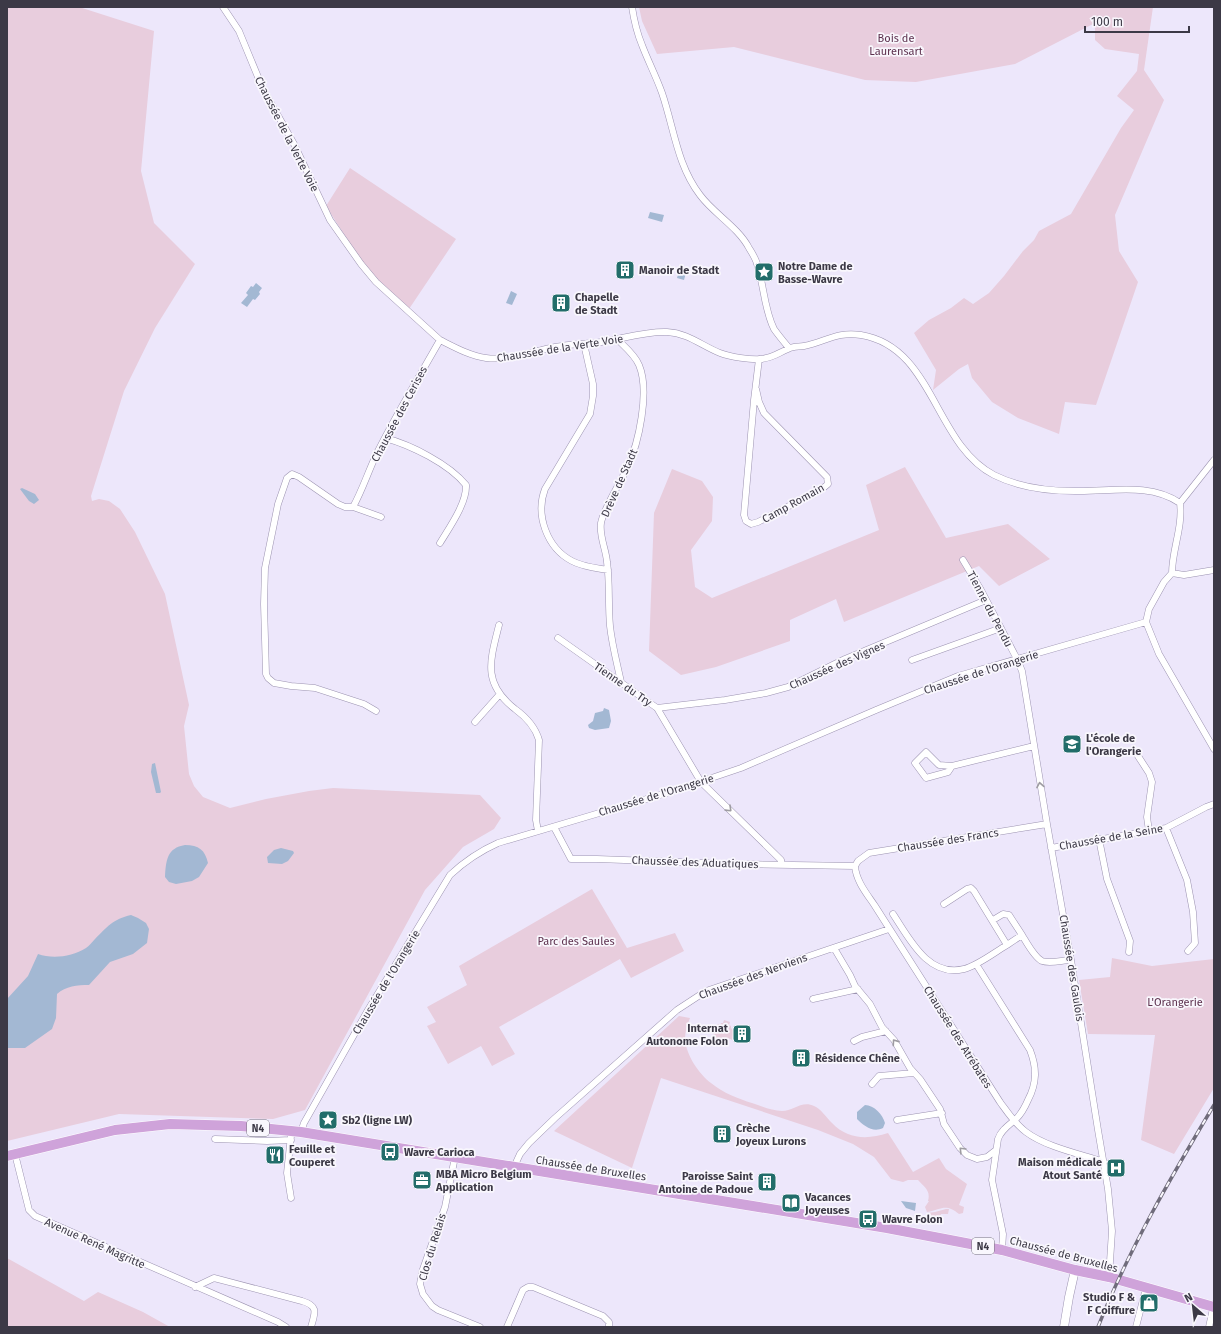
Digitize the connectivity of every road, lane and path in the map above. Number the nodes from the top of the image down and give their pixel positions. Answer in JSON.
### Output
{"nodes":[{"id":1,"x":223,"y":7,"type":"edge"},
{"id":2,"x":632,"y":7,"type":"edge"},
{"id":3,"x":618,"y":339,"type":"junction"},
{"id":4,"x":440,"y":340,"type":"junction"},
{"id":5,"x":584,"y":344,"type":"junction"},
{"id":6,"x":789,"y":348,"type":"junction"},
{"id":7,"x":759,"y":359,"type":"junction"},
{"id":8,"x":756,"y":389,"type":"junction"},
{"id":9,"x":385,"y":438,"type":"junction"},
{"id":10,"x":1214,"y":460,"type":"edge"},
{"id":11,"x":1180,"y":503,"type":"junction"},
{"id":12,"x":353,"y":507,"type":"junction"},
{"id":13,"x":381,"y":517,"type":"dead end"},
{"id":14,"x":440,"y":543,"type":"dead end"},
{"id":15,"x":963,"y":560,"type":"dead end"},
{"id":16,"x":608,"y":570,"type":"junction"},
{"id":17,"x":1214,"y":570,"type":"edge"},
{"id":18,"x":1172,"y":573,"type":"junction"},
{"id":19,"x":986,"y":600,"type":"junction"},
{"id":20,"x":1146,"y":622,"type":"junction"},
{"id":21,"x":498,"y":625,"type":"dead end"},
{"id":22,"x":1001,"y":628,"type":"junction"},
{"id":23,"x":558,"y":638,"type":"dead end"},
{"id":24,"x":1017,"y":659,"type":"junction"},
{"id":25,"x":912,"y":660,"type":"dead end"},
{"id":26,"x":621,"y":682,"type":"junction"},
{"id":27,"x":500,"y":694,"type":"junction"},
{"id":28,"x":657,"y":708,"type":"junction"},
{"id":29,"x":376,"y":711,"type":"dead end"},
{"id":30,"x":475,"y":722,"type":"dead end"},
{"id":31,"x":1034,"y":746,"type":"junction"},
{"id":32,"x":1214,"y":749,"type":"edge"},
{"id":33,"x":1138,"y":756,"type":"dead end"},
{"id":34,"x":952,"y":766,"type":"junction"},
{"id":35,"x":701,"y":782,"type":"junction"},
{"id":36,"x":1214,"y":804,"type":"edge"},
{"id":37,"x":1047,"y":824,"type":"junction"},
{"id":38,"x":554,"y":826,"type":"junction"},
{"id":39,"x":1166,"y":828,"type":"junction"},
{"id":40,"x":538,"y":831,"type":"junction"},
{"id":41,"x":1149,"y":831,"type":"junction"},
{"id":42,"x":1099,"y":840,"type":"junction"},
{"id":43,"x":1051,"y":848,"type":"junction"},
{"id":44,"x":782,"y":865,"type":"junction"},
{"id":45,"x":855,"y":866,"type":"junction"},
{"id":46,"x":944,"y":904,"type":"dead end"},
{"id":47,"x":893,"y":914,"type":"dead end"},
{"id":48,"x":993,"y":920,"type":"junction"},
{"id":49,"x":889,"y":929,"type":"junction"},
{"id":50,"x":904,"y":930,"type":"junction"},
{"id":51,"x":1022,"y":935,"type":"junction"},
{"id":52,"x":894,"y":936,"type":"junction"},
{"id":53,"x":912,"y":943,"type":"junction"},
{"id":54,"x":1007,"y":945,"type":"junction"},
{"id":55,"x":834,"y":948,"type":"junction"},
{"id":56,"x":903,"y":950,"type":"junction"},
{"id":57,"x":1129,"y":952,"type":"dead end"},
{"id":58,"x":1188,"y":952,"type":"dead end"},
{"id":59,"x":1071,"y":960,"type":"junction"},
{"id":60,"x":976,"y":964,"type":"junction"},
{"id":61,"x":858,"y":989,"type":"junction"},
{"id":62,"x":813,"y":999,"type":"dead end"},
{"id":63,"x":886,"y":1031,"type":"junction"},
{"id":64,"x":854,"y":1041,"type":"dead end"},
{"id":65,"x":914,"y":1073,"type":"junction"},
{"id":66,"x":872,"y":1084,"type":"dead end"},
{"id":67,"x":942,"y":1113,"type":"junction"},
{"id":68,"x":897,"y":1120,"type":"dead end"},
{"id":69,"x":1014,"y":1121,"type":"junction"},
{"id":70,"x":295,"y":1135,"type":"junction"},
{"id":71,"x":215,"y":1139,"type":"dead end"},
{"id":72,"x":996,"y":1150,"type":"junction"},
{"id":73,"x":11,"y":1155,"type":"edge"},
{"id":74,"x":455,"y":1158,"type":"junction"},
{"id":75,"x":1104,"y":1162,"type":"junction"},
{"id":76,"x":514,"y":1168,"type":"junction"},
{"id":77,"x":291,"y":1198,"type":"dead end"},
{"id":78,"x":1002,"y":1250,"type":"junction"},
{"id":79,"x":1075,"y":1270,"type":"junction"},
{"id":80,"x":1109,"y":1277,"type":"junction"},
{"id":81,"x":195,"y":1286,"type":"junction"},
{"id":82,"x":1146,"y":1288,"type":"junction"},
{"id":83,"x":1214,"y":1305,"type":"edge"},
{"id":84,"x":286,"y":1327,"type":"edge"},
{"id":85,"x":311,"y":1327,"type":"edge"},
{"id":86,"x":480,"y":1327,"type":"edge"},
{"id":87,"x":507,"y":1327,"type":"edge"},
{"id":88,"x":609,"y":1327,"type":"edge"},
{"id":89,"x":1064,"y":1327,"type":"edge"},
{"id":90,"x":1136,"y":1327,"type":"edge"},
{"id":91,"x":1209,"y":1327,"type":"edge"}],
"edges":[{"from":1,"to":4,"type":"street","name":"Chaussée de la Verte Voie"},
{"from":2,"to":6,"type":"street"},
{"from":3,"to":5,"type":"street","name":"Chaussée de la Verte Voie"},
{"from":3,"to":7,"type":"street","name":"Chaussée de la Verte Voie"},
{"from":3,"to":16,"type":"street","name":"Drève de Stadt"},
{"from":4,"to":5,"type":"street","name":"Chaussée de la Verte Voie"},
{"from":4,"to":9,"type":"street","name":"Chaussée des Cerises"},
{"from":5,"to":16,"type":"street"},
{"from":6,"to":7,"type":"street","name":"Chaussée de la Verte Voie"},
{"from":6,"to":11,"type":"street","name":"Chaussée de la Verte Voie"},
{"from":7,"to":8,"type":"street","name":"Camp Romain"},
{"from":8,"to":8,"type":"street","name":"Camp Romain"},
{"from":9,"to":12,"type":"street","name":"Chaussée des Cerises"},
{"from":9,"to":14,"type":"street"},
{"from":10,"to":11,"type":"street"},
{"from":11,"to":18,"type":"street"},
{"from":12,"to":13,"type":"street"},
{"from":12,"to":29,"type":"street"},
{"from":15,"to":19,"type":"street","name":"Tienne du Pendu"},
{"from":16,"to":26,"type":"street","name":"Drève de Stadt"},
{"from":17,"to":18,"type":"street"},
{"from":18,"to":20,"type":"street"},
{"from":19,"to":22,"type":"street","name":"Tienne du Pendu"},
{"from":19,"to":28,"type":"street","name":"Chaussée des Vignes"},
{"from":20,"to":24,"type":"street","name":"Chaussée de l'Orangerie"},
{"from":20,"to":32,"type":"street"},
{"from":21,"to":27,"type":"street"},
{"from":22,"to":24,"type":"street","name":"Tienne du Pendu"},
{"from":22,"to":25,"type":"street"},
{"from":23,"to":26,"type":"street","name":"Tienne du Try"},
{"from":24,"to":31,"type":"street","name":"Chaussée des Gaulois"},
{"from":24,"to":35,"type":"street","name":"Chaussée de l'Orangerie"},
{"from":26,"to":28,"type":"street","name":"Tienne du Try"},
{"from":27,"to":30,"type":"street"},
{"from":27,"to":40,"type":"street"},
{"from":28,"to":35,"type":"street","name":"Tienne du Try"},
{"from":31,"to":34,"type":"street"},
{"from":37,"to":31,"type":"street","name":"Chaussée des Gaulois","one_way":true},
{"from":33,"to":41,"type":"street"},
{"from":34,"to":34,"type":"street"},
{"from":35,"to":38,"type":"street","name":"Chaussée de l'Orangerie"},
{"from":35,"to":44,"type":"street","name":"Tienne du Try","one_way":true},
{"from":36,"to":39,"type":"street","name":"Chaussée de la Seine"},
{"from":37,"to":43,"type":"street","name":"Chaussée des Gaulois"},
{"from":37,"to":45,"type":"street","name":"Chaussée des Francs"},
{"from":38,"to":40,"type":"street","name":"Chaussée de l'Orangerie"},
{"from":38,"to":44,"type":"street","name":"Chaussée des Aduatiques"},
{"from":39,"to":41,"type":"street","name":"Chaussée de la Seine"},
{"from":39,"to":58,"type":"street"},
{"from":40,"to":70,"type":"street","name":"Chaussée de l'Orangerie"},
{"from":41,"to":42,"type":"street","name":"Chaussée de la Seine"},
{"from":42,"to":43,"type":"street","name":"Chaussée de la Seine"},
{"from":42,"to":57,"type":"street"},
{"from":43,"to":59,"type":"street","name":"Chaussée des Gaulois"},
{"from":44,"to":45,"type":"street","name":"Chaussée des Aduatiques"},
{"from":45,"to":49,"type":"street","name":"Chaussée des Atrébates"},
{"from":46,"to":48,"type":"street"},
{"from":47,"to":50,"type":"street"},
{"from":48,"to":51,"type":"street"},
{"from":48,"to":54,"type":"street"},
{"from":49,"to":52,"type":"street","name":"Chaussée des Atrébates"},
{"from":49,"to":55,"type":"street","name":"Chaussée des Nerviens"},
{"from":50,"to":52,"type":"street"},
{"from":50,"to":53,"type":"street"},
{"from":51,"to":54,"type":"street"},
{"from":51,"to":59,"type":"street"},
{"from":52,"to":56,"type":"street","name":"Chaussée des Atrébates"},
{"from":53,"to":56,"type":"street"},
{"from":53,"to":60,"type":"street"},
{"from":54,"to":60,"type":"street"},
{"from":55,"to":61,"type":"street"},
{"from":55,"to":76,"type":"street","name":"Chaussée des Nerviens"},
{"from":56,"to":69,"type":"street","name":"Chaussée des Atrébates"},
{"from":59,"to":75,"type":"street","name":"Chaussée des Gaulois"},
{"from":60,"to":69,"type":"street"},
{"from":61,"to":62,"type":"street"},
{"from":61,"to":63,"type":"street"},
{"from":63,"to":64,"type":"street"},
{"from":65,"to":63,"type":"street","one_way":true},
{"from":65,"to":66,"type":"street"},
{"from":65,"to":67,"type":"street"},
{"from":67,"to":68,"type":"street"},
{"from":72,"to":67,"type":"street","one_way":true},
{"from":69,"to":72,"type":"street"},
{"from":69,"to":75,"type":"street","name":"Chaussée des Atrébates"},
{"from":70,"to":71,"type":"street"},
{"from":70,"to":73,"type":"main road","name":"Chaussée de Bruxelles","number":"N4"},
{"from":70,"to":74,"type":"main road","name":"Chaussée de Bruxelles","number":"N4"},
{"from":70,"to":77,"type":"street","name":"Chaussée de l'Orangerie"},
{"from":72,"to":78,"type":"street"},
{"from":73,"to":81,"type":"street","name":"Avenue René Magritte"},
{"from":74,"to":76,"type":"main road","name":"Chaussée de Bruxelles","number":"N4"},
{"from":74,"to":86,"type":"street","name":"Clos du Relais"},
{"from":75,"to":80,"type":"street","name":"Chaussée des Gaulois"},
{"from":76,"to":78,"type":"main road","name":"Chaussée de Bruxelles","number":"N4"},
{"from":78,"to":79,"type":"main road","name":"Chaussée de Bruxelles","number":"N4"},
{"from":79,"to":80,"type":"main road","name":"Chaussée de Bruxelles","number":"N4"},
{"from":79,"to":89,"type":"street"},
{"from":80,"to":82,"type":"main road","name":"Chaussée de Bruxelles","number":"N4"},
{"from":81,"to":84,"type":"street","name":"Avenue René Magritte"},
{"from":81,"to":85,"type":"street"},
{"from":82,"to":83,"type":"main road","name":"Chaussée de Bruxelles","number":"N4"},
{"from":82,"to":90,"type":"street"},
{"from":83,"to":91,"type":"street"},
{"from":87,"to":88,"type":"street"}]}
